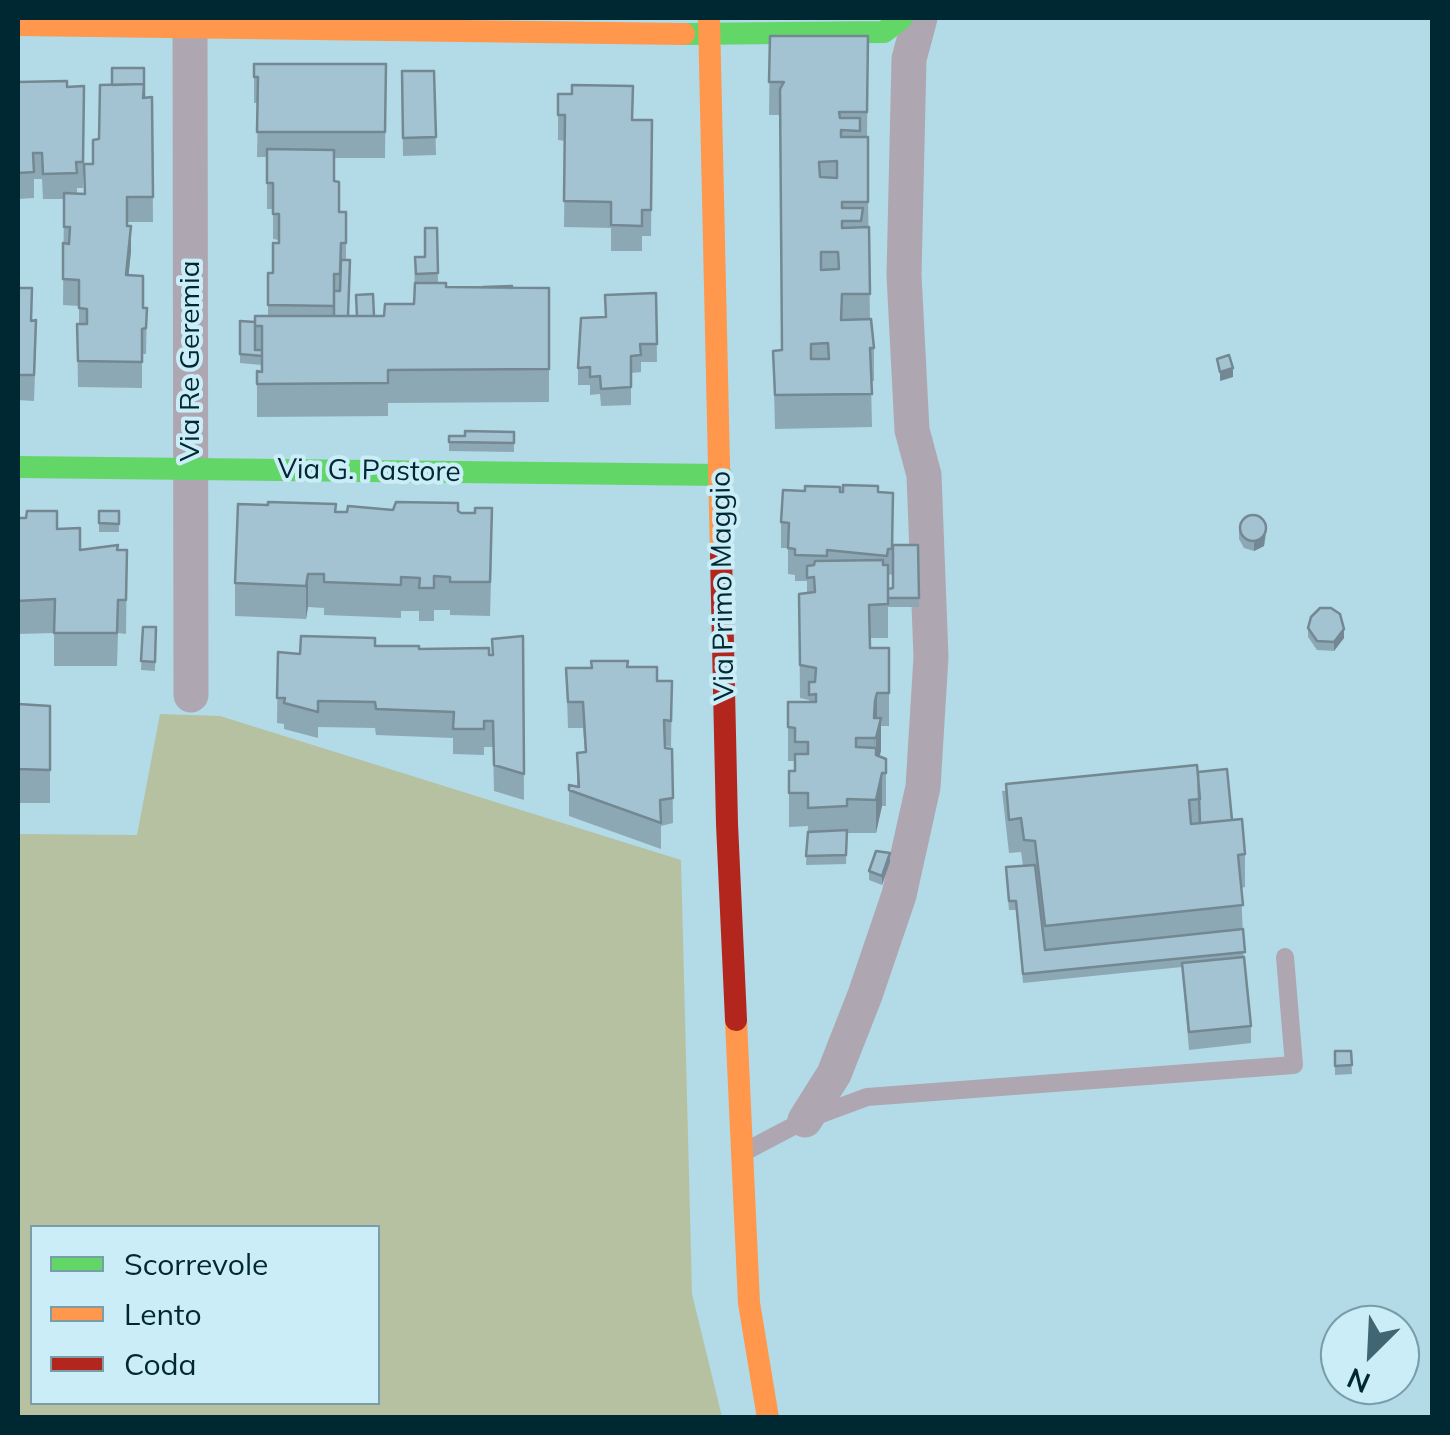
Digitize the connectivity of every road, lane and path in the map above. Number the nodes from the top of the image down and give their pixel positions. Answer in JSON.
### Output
{"nodes":[{"id":1,"x":902,"y":18,"type":"edge"},
{"id":2,"x":920,"y":18,"type":"edge"},
{"id":3,"x":190,"y":22,"type":"edge"},
{"id":4,"x":18,"y":25,"type":"edge"},
{"id":5,"x":710,"y":26,"type":"edge"},
{"id":6,"x":18,"y":466,"type":"edge"},
{"id":7,"x":191,"y":468,"type":"junction"},
{"id":8,"x":722,"y":475,"type":"junction"},
{"id":9,"x":192,"y":695,"type":"dead end"},
{"id":10,"x":1285,"y":957,"type":"dead end"},
{"id":11,"x":805,"y":1120,"type":"junction"},
{"id":12,"x":742,"y":1153,"type":"junction"},
{"id":13,"x":768,"y":1418,"type":"edge"}],
"edges":[{"from":1,"to":5,"type":"street"},
{"from":2,"to":11,"type":"street"},
{"from":3,"to":4,"type":"street"},
{"from":3,"to":5,"type":"street"},
{"from":3,"to":7,"type":"street","name":"Via Re Geremia"},
{"from":5,"to":8,"type":"street","name":"Via Primo Maggio"},
{"from":6,"to":7,"type":"street","name":"Via G. Pastore"},
{"from":7,"to":8,"type":"street","name":"Via G. Pastore"},
{"from":7,"to":9,"type":"street","name":"Via Re Geremia"},
{"from":8,"to":12,"type":"street","name":"Via Primo Maggio"},
{"from":10,"to":11,"type":"lane"},
{"from":11,"to":12,"type":"lane"},
{"from":12,"to":13,"type":"street","name":"Via Primo Maggio"}]}
